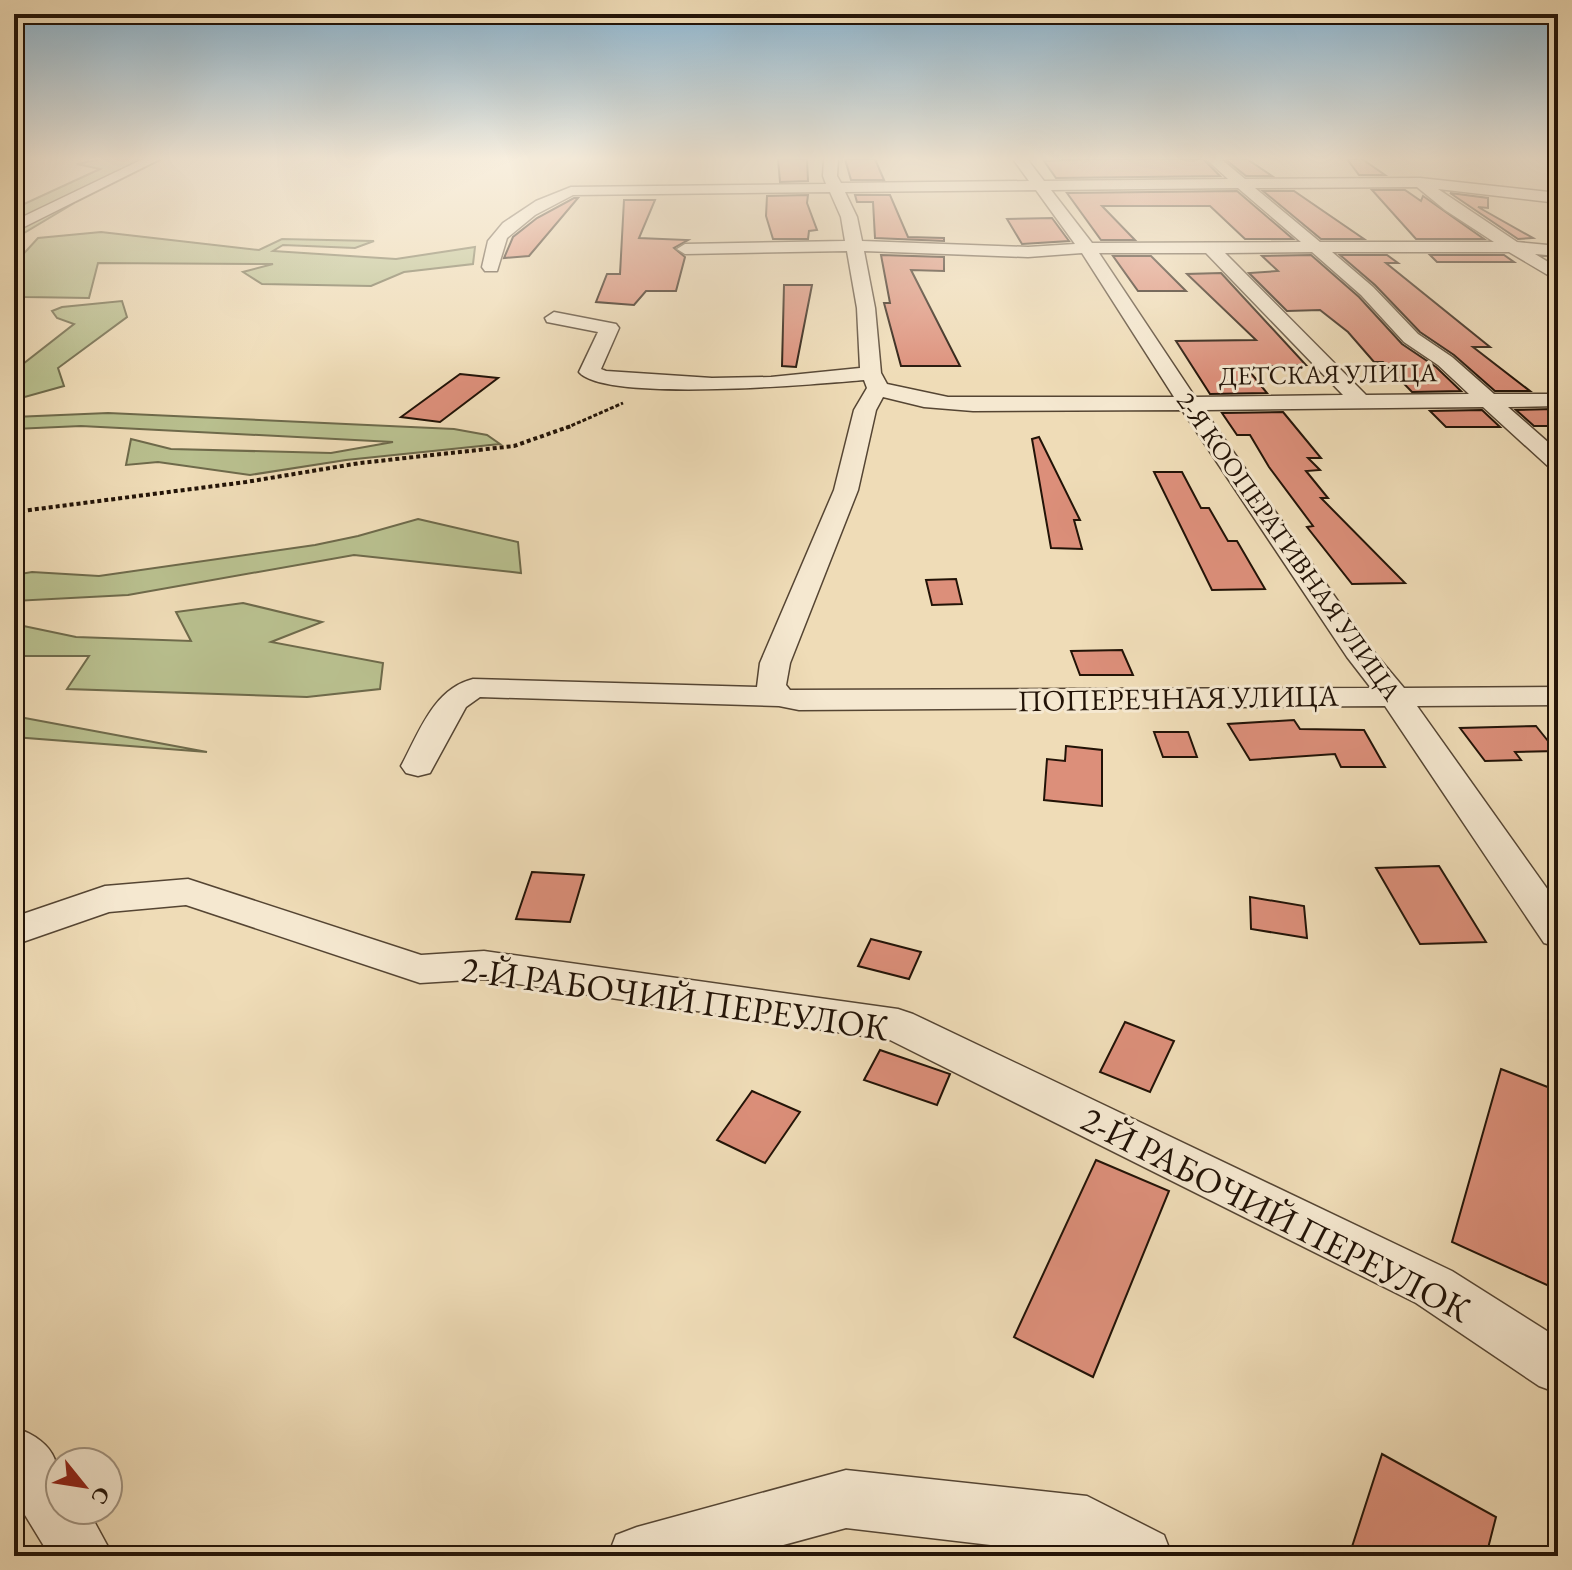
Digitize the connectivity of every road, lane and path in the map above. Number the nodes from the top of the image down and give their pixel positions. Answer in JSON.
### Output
{"nodes":[{"id":1,"x":505,"y":232,"type":"edge"},
{"id":2,"x":852,"y":232,"type":"edge"},
{"id":3,"x":1075,"y":232,"type":"edge"},
{"id":4,"x":1297,"y":232,"type":"edge"},
{"id":5,"x":1489,"y":232,"type":"edge"},
{"id":6,"x":1313,"y":246,"type":"junction"},
{"id":7,"x":854,"y":247,"type":"junction"},
{"id":8,"x":1512,"y":247,"type":"junction"},
{"id":9,"x":1087,"y":248,"type":"junction"},
{"id":10,"x":1211,"y":248,"type":"junction"},
{"id":11,"x":685,"y":249,"type":"dead end"},
{"id":12,"x":1558,"y":251,"type":"edge"},
{"id":13,"x":491,"y":267,"type":"dead end"},
{"id":14,"x":1558,"y":276,"type":"edge"},
{"id":15,"x":554,"y":318,"type":"dead end"},
{"id":16,"x":874,"y":380,"type":"junction"},
{"id":17,"x":1489,"y":400,"type":"junction"},
{"id":18,"x":1558,"y":400,"type":"edge"},
{"id":19,"x":636,"y":401,"type":"dead end"},
{"id":20,"x":1361,"y":402,"type":"junction"},
{"id":21,"x":1189,"y":404,"type":"junction"},
{"id":22,"x":1558,"y":463,"type":"edge"},
{"id":23,"x":14,"y":512,"type":"edge"},
{"id":24,"x":1394,"y":696,"type":"junction"},
{"id":25,"x":1558,"y":696,"type":"edge"},
{"id":26,"x":789,"y":699,"type":"junction"},
{"id":27,"x":418,"y":766,"type":"dead end"},
{"id":28,"x":14,"y":931,"type":"edge"},
{"id":29,"x":1558,"y":933,"type":"edge"},
{"id":30,"x":1558,"y":1368,"type":"edge"},
{"id":31,"x":14,"y":1455,"type":"edge"},
{"id":32,"x":84,"y":1556,"type":"edge"},
{"id":33,"x":637,"y":1556,"type":"edge"},
{"id":34,"x":1143,"y":1556,"type":"edge"}],
"edges":[{"from":1,"to":13,"type":"street"},
{"from":2,"to":7,"type":"street"},
{"from":3,"to":9,"type":"street","name":"2-Я КООПЕРАТИВНАЯ УЛИЦА"},
{"from":4,"to":6,"type":"street"},
{"from":5,"to":8,"type":"street"},
{"from":6,"to":8,"type":"street"},
{"from":6,"to":10,"type":"street"},
{"from":6,"to":17,"type":"street"},
{"from":7,"to":9,"type":"street"},
{"from":7,"to":11,"type":"street"},
{"from":7,"to":16,"type":"street"},
{"from":8,"to":12,"type":"street"},
{"from":8,"to":14,"type":"street"},
{"from":9,"to":10,"type":"street"},
{"from":9,"to":21,"type":"street","name":"2-Я КООПЕРАТИВНАЯ УЛИЦА"},
{"from":10,"to":20,"type":"street"},
{"from":15,"to":16,"type":"street"},
{"from":16,"to":21,"type":"street","name":"ДЕТСКАЯ УЛИЦА"},
{"from":16,"to":26,"type":"street"},
{"from":17,"to":18,"type":"street","name":"ДЕТСКАЯ УЛИЦА"},
{"from":17,"to":20,"type":"street","name":"ДЕТСКАЯ УЛИЦА"},
{"from":17,"to":22,"type":"street"},
{"from":19,"to":23,"type":"path"},
{"from":20,"to":21,"type":"street","name":"ДЕТСКАЯ УЛИЦА"},
{"from":21,"to":24,"type":"street","name":"2-Я КООПЕРАТИВНАЯ УЛИЦА"},
{"from":24,"to":25,"type":"street","name":"ПОПЕРЕЧНАЯ УЛИЦА"},
{"from":24,"to":26,"type":"street","name":"ПОПЕРЕЧНАЯ УЛИЦА"},
{"from":24,"to":29,"type":"street","name":"2-Я КООПЕРАТИВНАЯ УЛИЦА"},
{"from":26,"to":27,"type":"street","name":"ПОПЕРЕЧНАЯ УЛИЦА"},
{"from":28,"to":30,"type":"street","name":"2-Й РАБОЧИЙ ПЕРЕУЛОК"},
{"from":31,"to":32,"type":"street"},
{"from":33,"to":34,"type":"street"}]}
